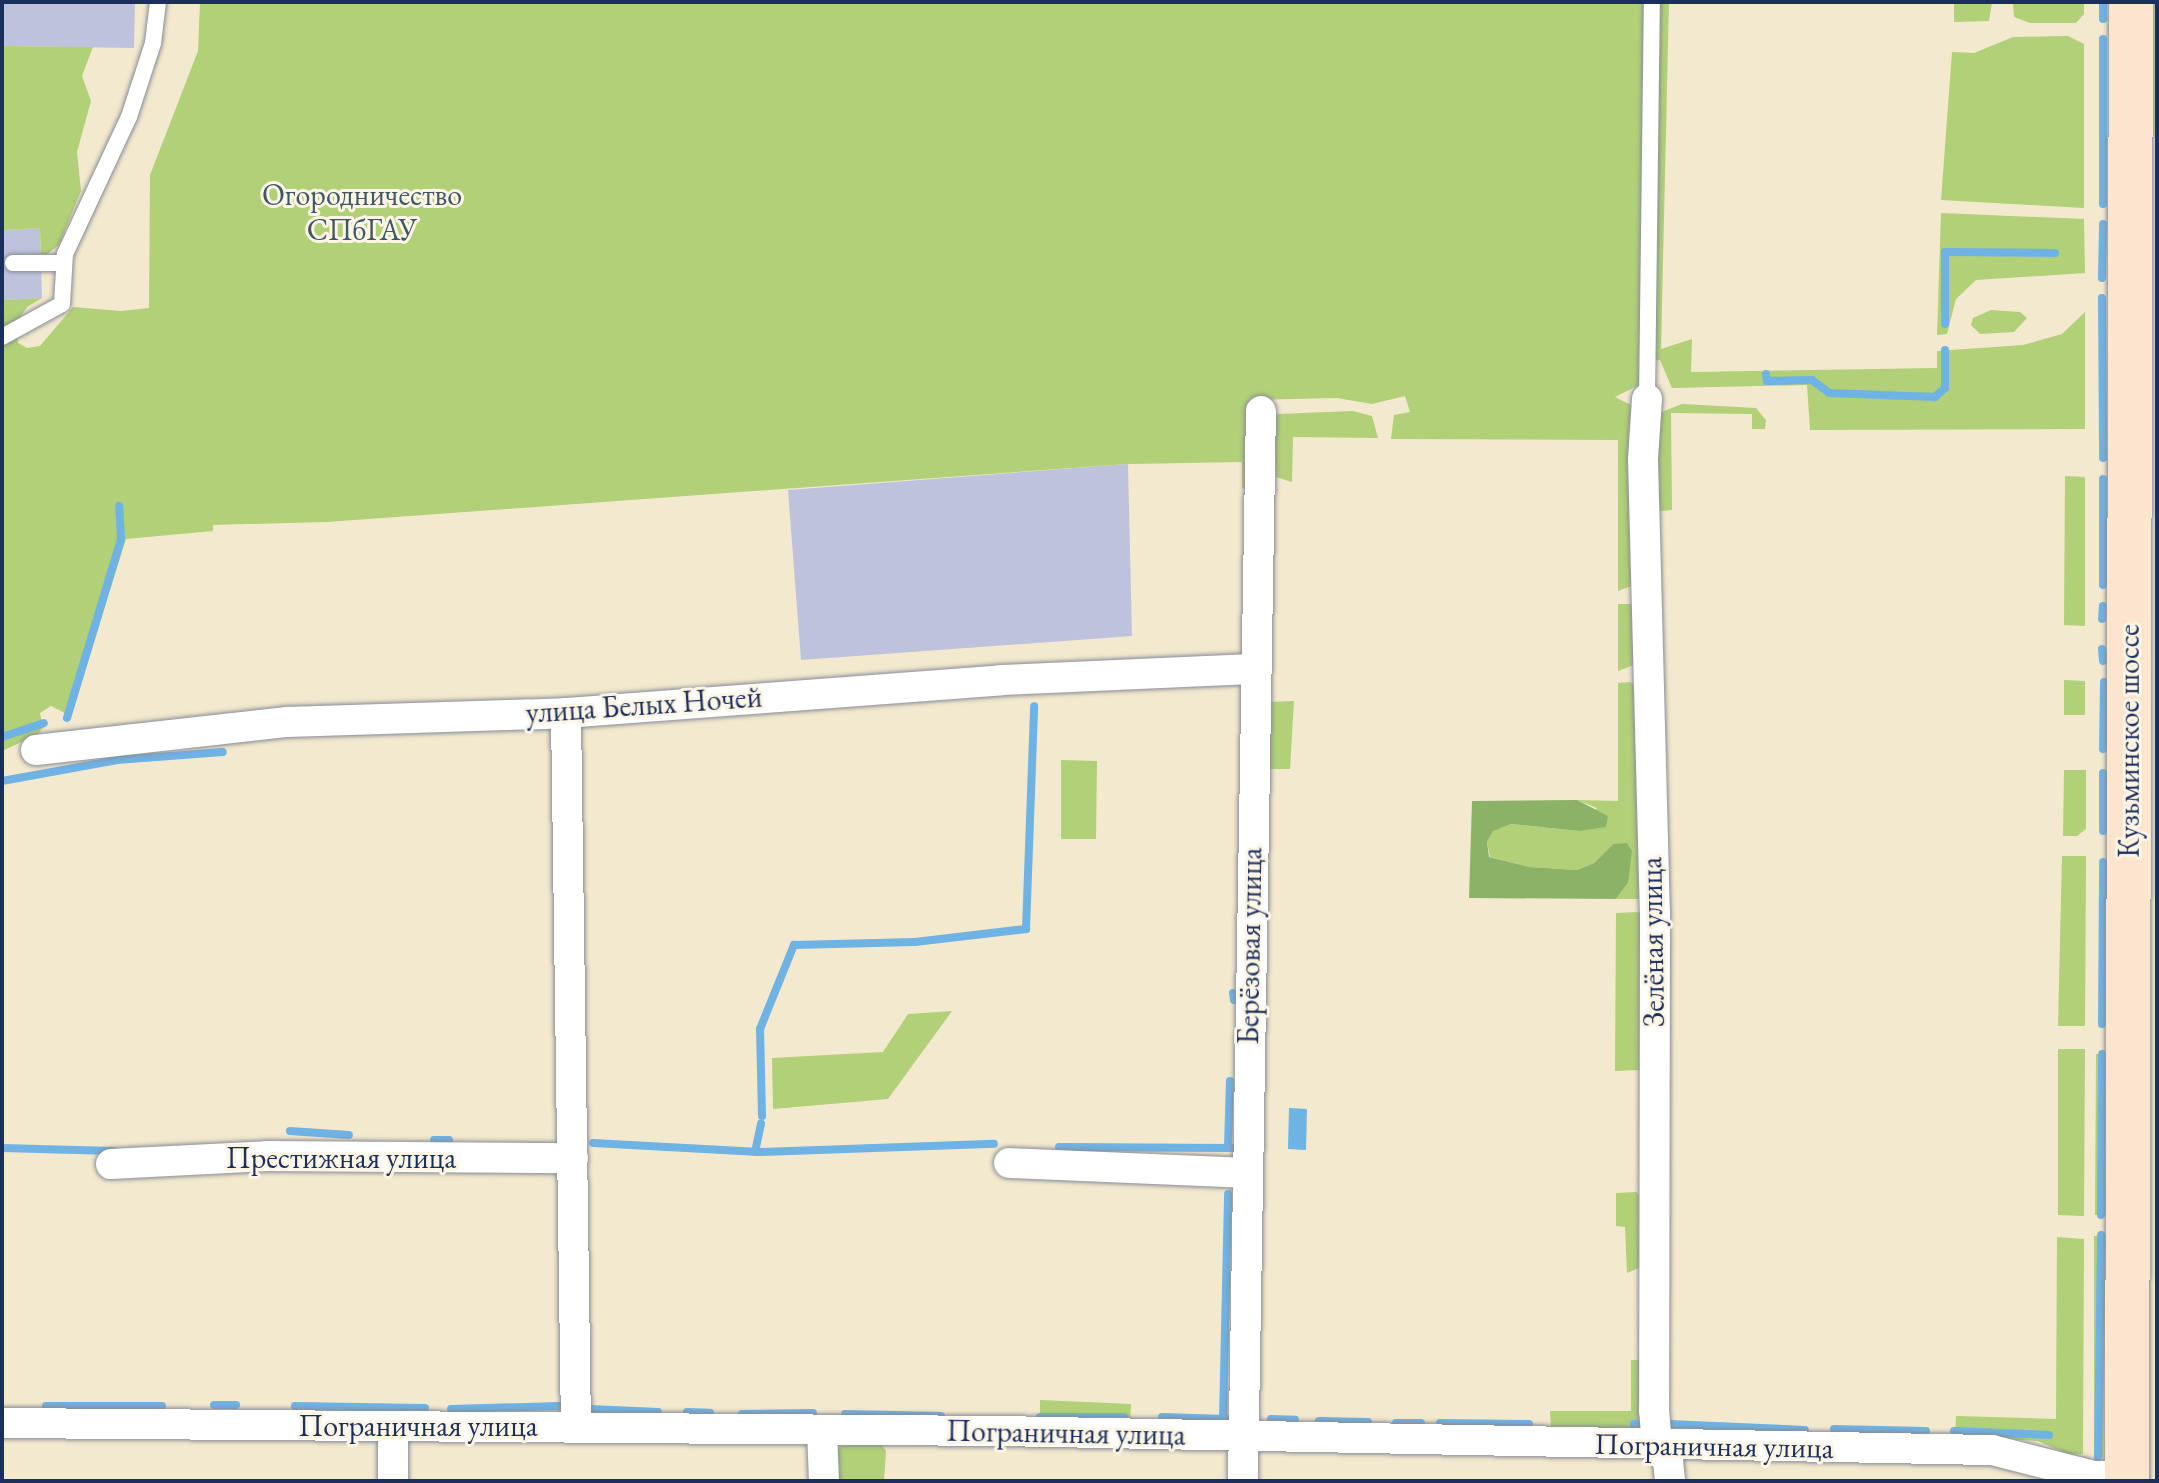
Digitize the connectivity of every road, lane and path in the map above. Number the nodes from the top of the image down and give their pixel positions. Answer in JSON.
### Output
{"nodes":[{"id":1,"x":158,"y":2,"type":"edge"},
{"id":2,"x":1652,"y":2,"type":"edge"},
{"id":3,"x":2131,"y":2,"type":"edge"},
{"id":4,"x":13,"y":263,"type":"dead end"},
{"id":5,"x":63,"y":263,"type":"junction"},
{"id":6,"x":2,"y":337,"type":"edge"},
{"id":7,"x":1647,"y":399,"type":"joint"},
{"id":8,"x":1261,"y":411,"type":"dead end"},
{"id":9,"x":1254,"y":669,"type":"junction"},
{"id":10,"x":566,"y":713,"type":"junction"},
{"id":11,"x":36,"y":750,"type":"dead end"},
{"id":12,"x":573,"y":1158,"type":"junction"},
{"id":13,"x":1009,"y":1163,"type":"dead end"},
{"id":14,"x":111,"y":1164,"type":"dead end"},
{"id":15,"x":1246,"y":1173,"type":"junction"},
{"id":16,"x":2,"y":1423,"type":"edge"},
{"id":17,"x":576,"y":1426,"type":"junction"},
{"id":18,"x":393,"y":1427,"type":"junction"},
{"id":19,"x":822,"y":1431,"type":"junction"},
{"id":20,"x":1245,"y":1437,"type":"junction"},
{"id":21,"x":1657,"y":1446,"type":"junction"},
{"id":22,"x":2127,"y":1478,"type":"edge"},
{"id":23,"x":393,"y":1481,"type":"edge"},
{"id":24,"x":824,"y":1481,"type":"edge"},
{"id":25,"x":1243,"y":1481,"type":"edge"},
{"id":26,"x":1670,"y":1481,"type":"edge"}],
"edges":[{"from":1,"to":5,"type":"lane"},
{"from":2,"to":7,"type":"lane"},
{"from":3,"to":22,"type":"main road","name":"Кузьминское шоссе"},
{"from":4,"to":5,"type":"lane"},
{"from":5,"to":6,"type":"lane"},
{"from":7,"to":21,"type":"street","name":"Зелёная улица"},
{"from":8,"to":9,"type":"street","name":"Берёзовая улица"},
{"from":9,"to":10,"type":"street","name":"улица Белых Ночей"},
{"from":9,"to":15,"type":"street","name":"Берёзовая улица"},
{"from":10,"to":11,"type":"street","name":"улица Белых Ночей"},
{"from":10,"to":12,"type":"street"},
{"from":12,"to":14,"type":"street","name":"Престижная улица"},
{"from":12,"to":17,"type":"street"},
{"from":13,"to":15,"type":"street"},
{"from":15,"to":20,"type":"street","name":"Берёзовая улица"},
{"from":16,"to":18,"type":"street","name":"Пограничная улица"},
{"from":17,"to":18,"type":"street","name":"Пограничная улица"},
{"from":17,"to":19,"type":"street","name":"Пограничная улица"},
{"from":18,"to":23,"type":"street"},
{"from":19,"to":20,"type":"street","name":"Пограничная улица"},
{"from":19,"to":24,"type":"street"},
{"from":20,"to":21,"type":"street","name":"Пограничная улица"},
{"from":20,"to":25,"type":"street","name":"Берёзовая улица"},
{"from":21,"to":22,"type":"street","name":"Пограничная улица"},
{"from":21,"to":26,"type":"street","name":"Зелёная улица"}]}
